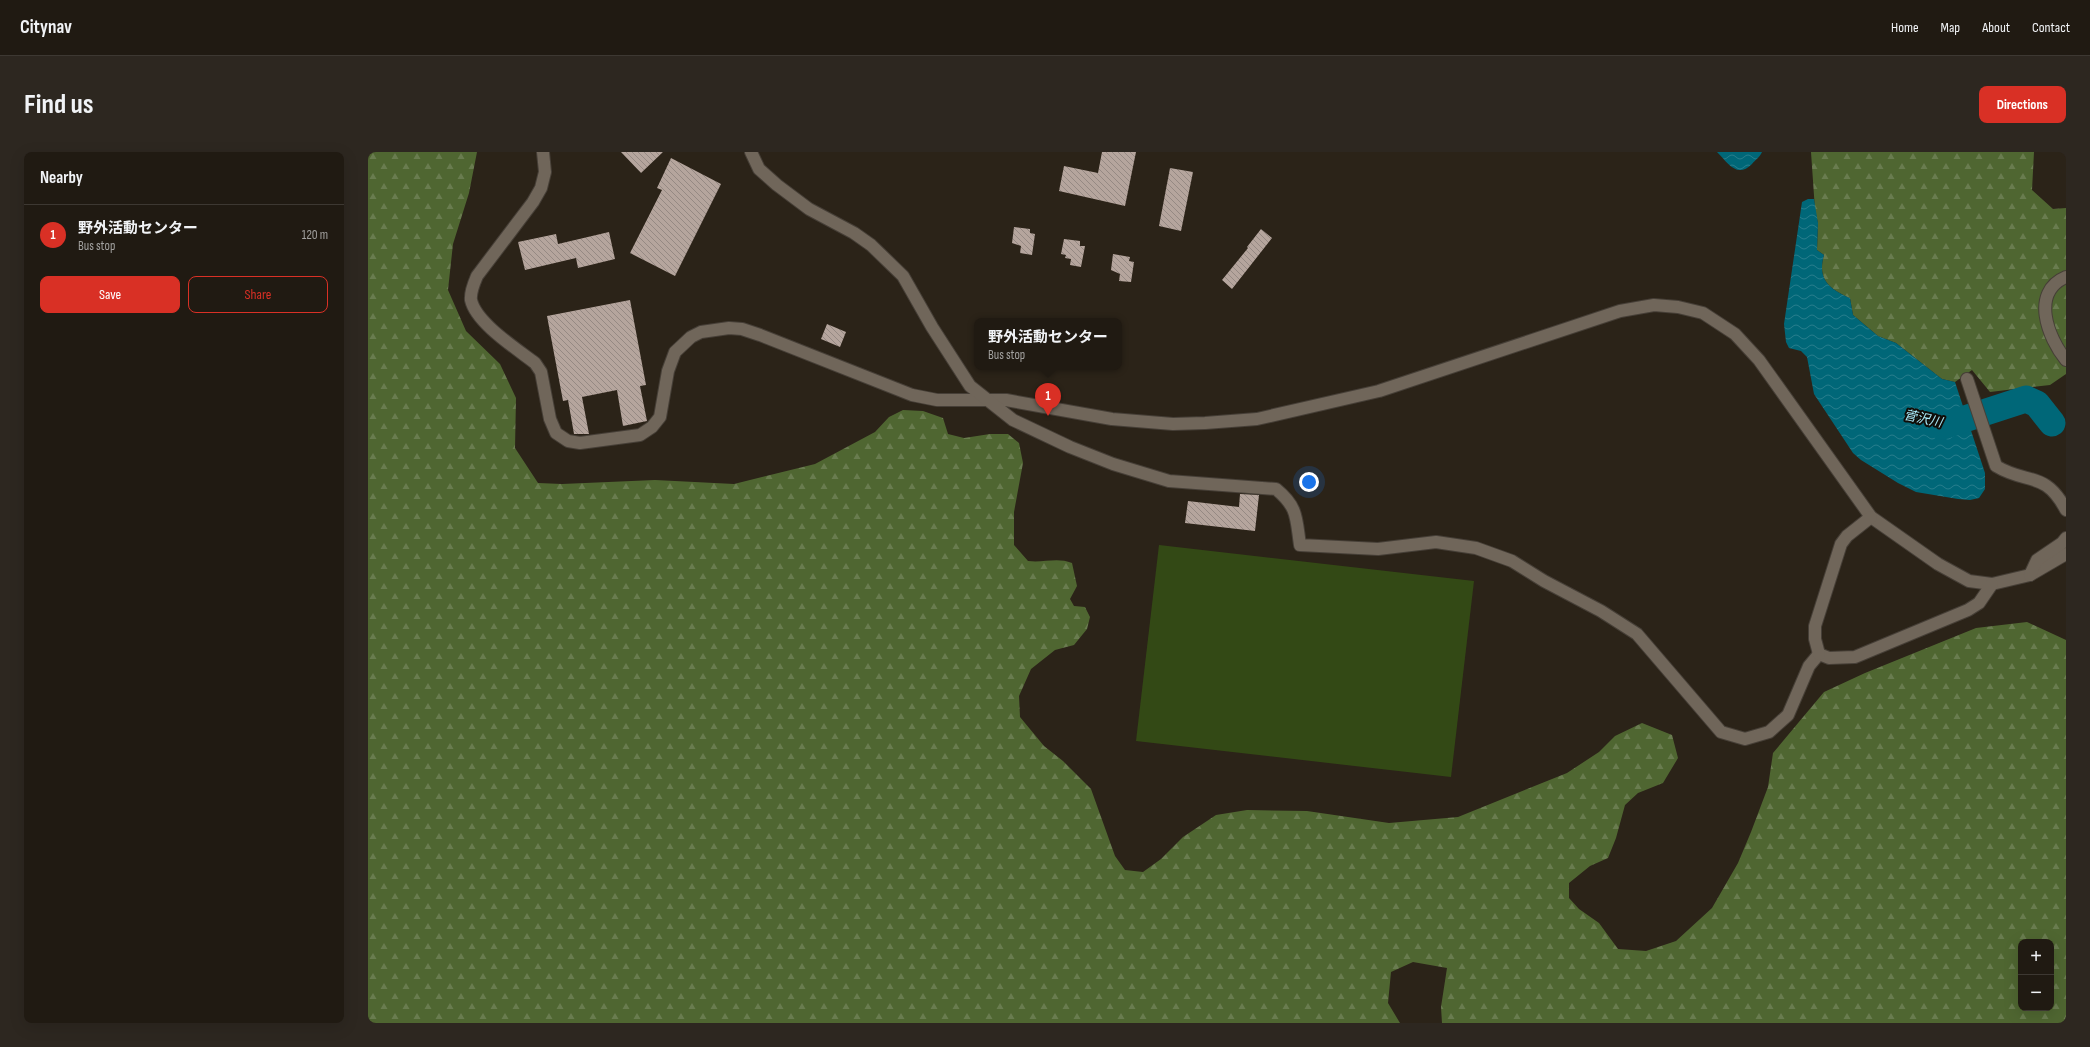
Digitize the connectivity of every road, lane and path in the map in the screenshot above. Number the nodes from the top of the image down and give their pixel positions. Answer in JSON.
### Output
{"nodes":[{"id":1,"x":543,"y":152,"type":"edge"},
{"id":2,"x":751,"y":152,"type":"edge"},
{"id":3,"x":2066,"y":277,"type":"edge"},
{"id":4,"x":2066,"y":360,"type":"edge"},
{"id":5,"x":1967,"y":379,"type":"dead end"},
{"id":6,"x":988,"y":401,"type":"junction"},
{"id":7,"x":2066,"y":510,"type":"edge"},
{"id":8,"x":1871,"y":517,"type":"junction"},
{"id":9,"x":2066,"y":538,"type":"edge"},
{"id":10,"x":2066,"y":554,"type":"edge"},
{"id":11,"x":2030,"y":575,"type":"junction"},
{"id":12,"x":1992,"y":584,"type":"junction"},
{"id":13,"x":1819,"y":654,"type":"junction"}],
"edges":[{"from":1,"to":6,"type":"street"},
{"from":2,"to":6,"type":"street"},
{"from":3,"to":4,"type":"street"},
{"from":5,"to":7,"type":"street"},
{"from":6,"to":8,"type":"street"},
{"from":6,"to":13,"type":"street"},
{"from":8,"to":12,"type":"street"},
{"from":8,"to":13,"type":"street"},
{"from":9,"to":11,"type":"street"},
{"from":10,"to":11,"type":"street"},
{"from":11,"to":12,"type":"street"},
{"from":12,"to":13,"type":"street"}]}
